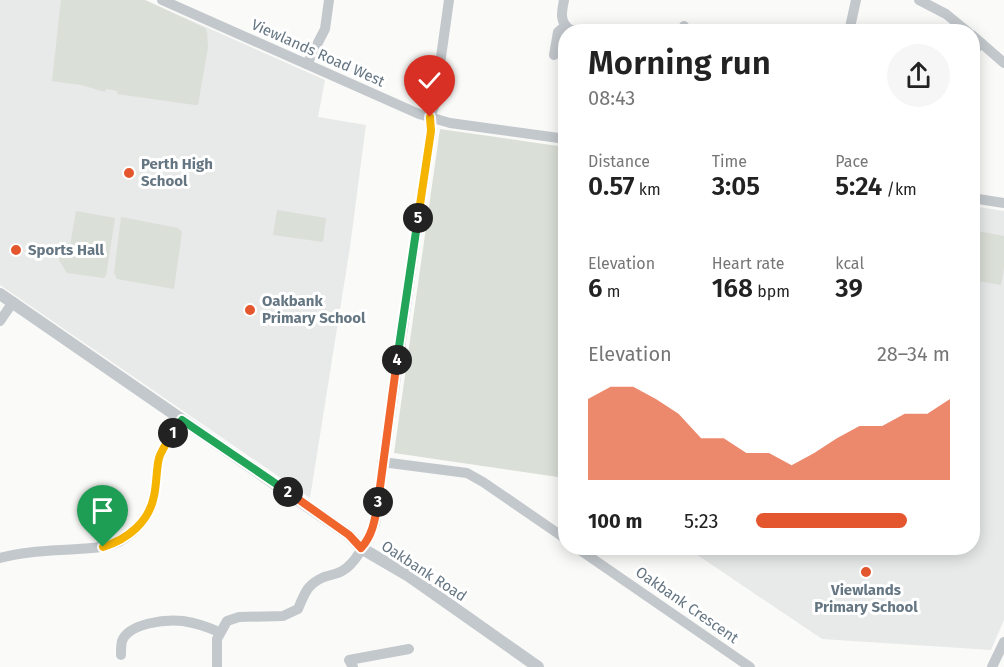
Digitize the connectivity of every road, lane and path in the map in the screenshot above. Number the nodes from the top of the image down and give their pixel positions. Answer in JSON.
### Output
{"nodes":[{"id":1,"x":162,"y":0,"type":"edge"},
{"id":2,"x":329,"y":0,"type":"edge"},
{"id":3,"x":449,"y":0,"type":"edge"},
{"id":4,"x":564,"y":0,"type":"edge"},
{"id":5,"x":856,"y":0,"type":"edge"},
{"id":6,"x":919,"y":0,"type":"edge"},
{"id":7,"x":564,"y":24,"type":"edge"},
{"id":8,"x":851,"y":24,"type":"edge"},
{"id":9,"x":958,"y":24,"type":"edge"},
{"id":10,"x":558,"y":32,"type":"edge"},
{"id":11,"x":981,"y":43,"type":"edge"},
{"id":12,"x":554,"y":55,"type":"dead end"},
{"id":13,"x":1004,"y":63,"type":"edge"},
{"id":14,"x":308,"y":64,"type":"junction"},
{"id":15,"x":430,"y":117,"type":"junction"},
{"id":16,"x":558,"y":138,"type":"edge"},
{"id":17,"x":980,"y":199,"type":"edge"},
{"id":18,"x":1004,"y":203,"type":"edge"},
{"id":19,"x":0,"y":294,"type":"edge"},
{"id":20,"x":13,"y":302,"type":"junction"},
{"id":21,"x":0,"y":321,"type":"edge"},
{"id":22,"x":182,"y":420,"type":"junction"},
{"id":23,"x":382,"y":462,"type":"junction"},
{"id":24,"x":558,"y":534,"type":"edge"},
{"id":25,"x":361,"y":548,"type":"junction"},
{"id":26,"x":587,"y":555,"type":"edge"},
{"id":27,"x":0,"y":558,"type":"edge"},
{"id":28,"x":219,"y":632,"type":"junction"},
{"id":29,"x":1004,"y":642,"type":"edge"},
{"id":30,"x":409,"y":648,"type":"dead end"},
{"id":31,"x":121,"y":655,"type":"dead end"},
{"id":32,"x":217,"y":667,"type":"edge"},
{"id":33,"x":353,"y":667,"type":"edge"},
{"id":34,"x":538,"y":667,"type":"edge"},
{"id":35,"x":750,"y":667,"type":"edge"},
{"id":36,"x":992,"y":667,"type":"edge"}],
"edges":[{"from":1,"to":14,"type":"street","name":"Viewlands Road West"},
{"from":2,"to":14,"type":"street"},
{"from":3,"to":15,"type":"street"},
{"from":4,"to":7,"type":"street"},
{"from":5,"to":8,"type":"street"},
{"from":6,"to":9,"type":"street"},
{"from":10,"to":12,"type":"street"},
{"from":11,"to":13,"type":"street"},
{"from":14,"to":15,"type":"street","name":"Viewlands Road West"},
{"from":15,"to":16,"type":"street","name":"Viewlands Road West"},
{"from":15,"to":23,"type":"street"},
{"from":17,"to":18,"type":"street"},
{"from":19,"to":20,"type":"street","name":"Oakbank Road"},
{"from":20,"to":21,"type":"street"},
{"from":20,"to":22,"type":"street","name":"Oakbank Road"},
{"from":22,"to":25,"type":"street","name":"Oakbank Road"},
{"from":22,"to":27,"type":"street"},
{"from":23,"to":24,"type":"street"},
{"from":23,"to":25,"type":"street"},
{"from":25,"to":28,"type":"street"},
{"from":25,"to":34,"type":"street","name":"Oakbank Road"},
{"from":26,"to":35,"type":"street","name":"Oakbank Crescent"},
{"from":28,"to":31,"type":"street"},
{"from":28,"to":32,"type":"street"},
{"from":29,"to":36,"type":"street"},
{"from":30,"to":33,"type":"street"}]}
